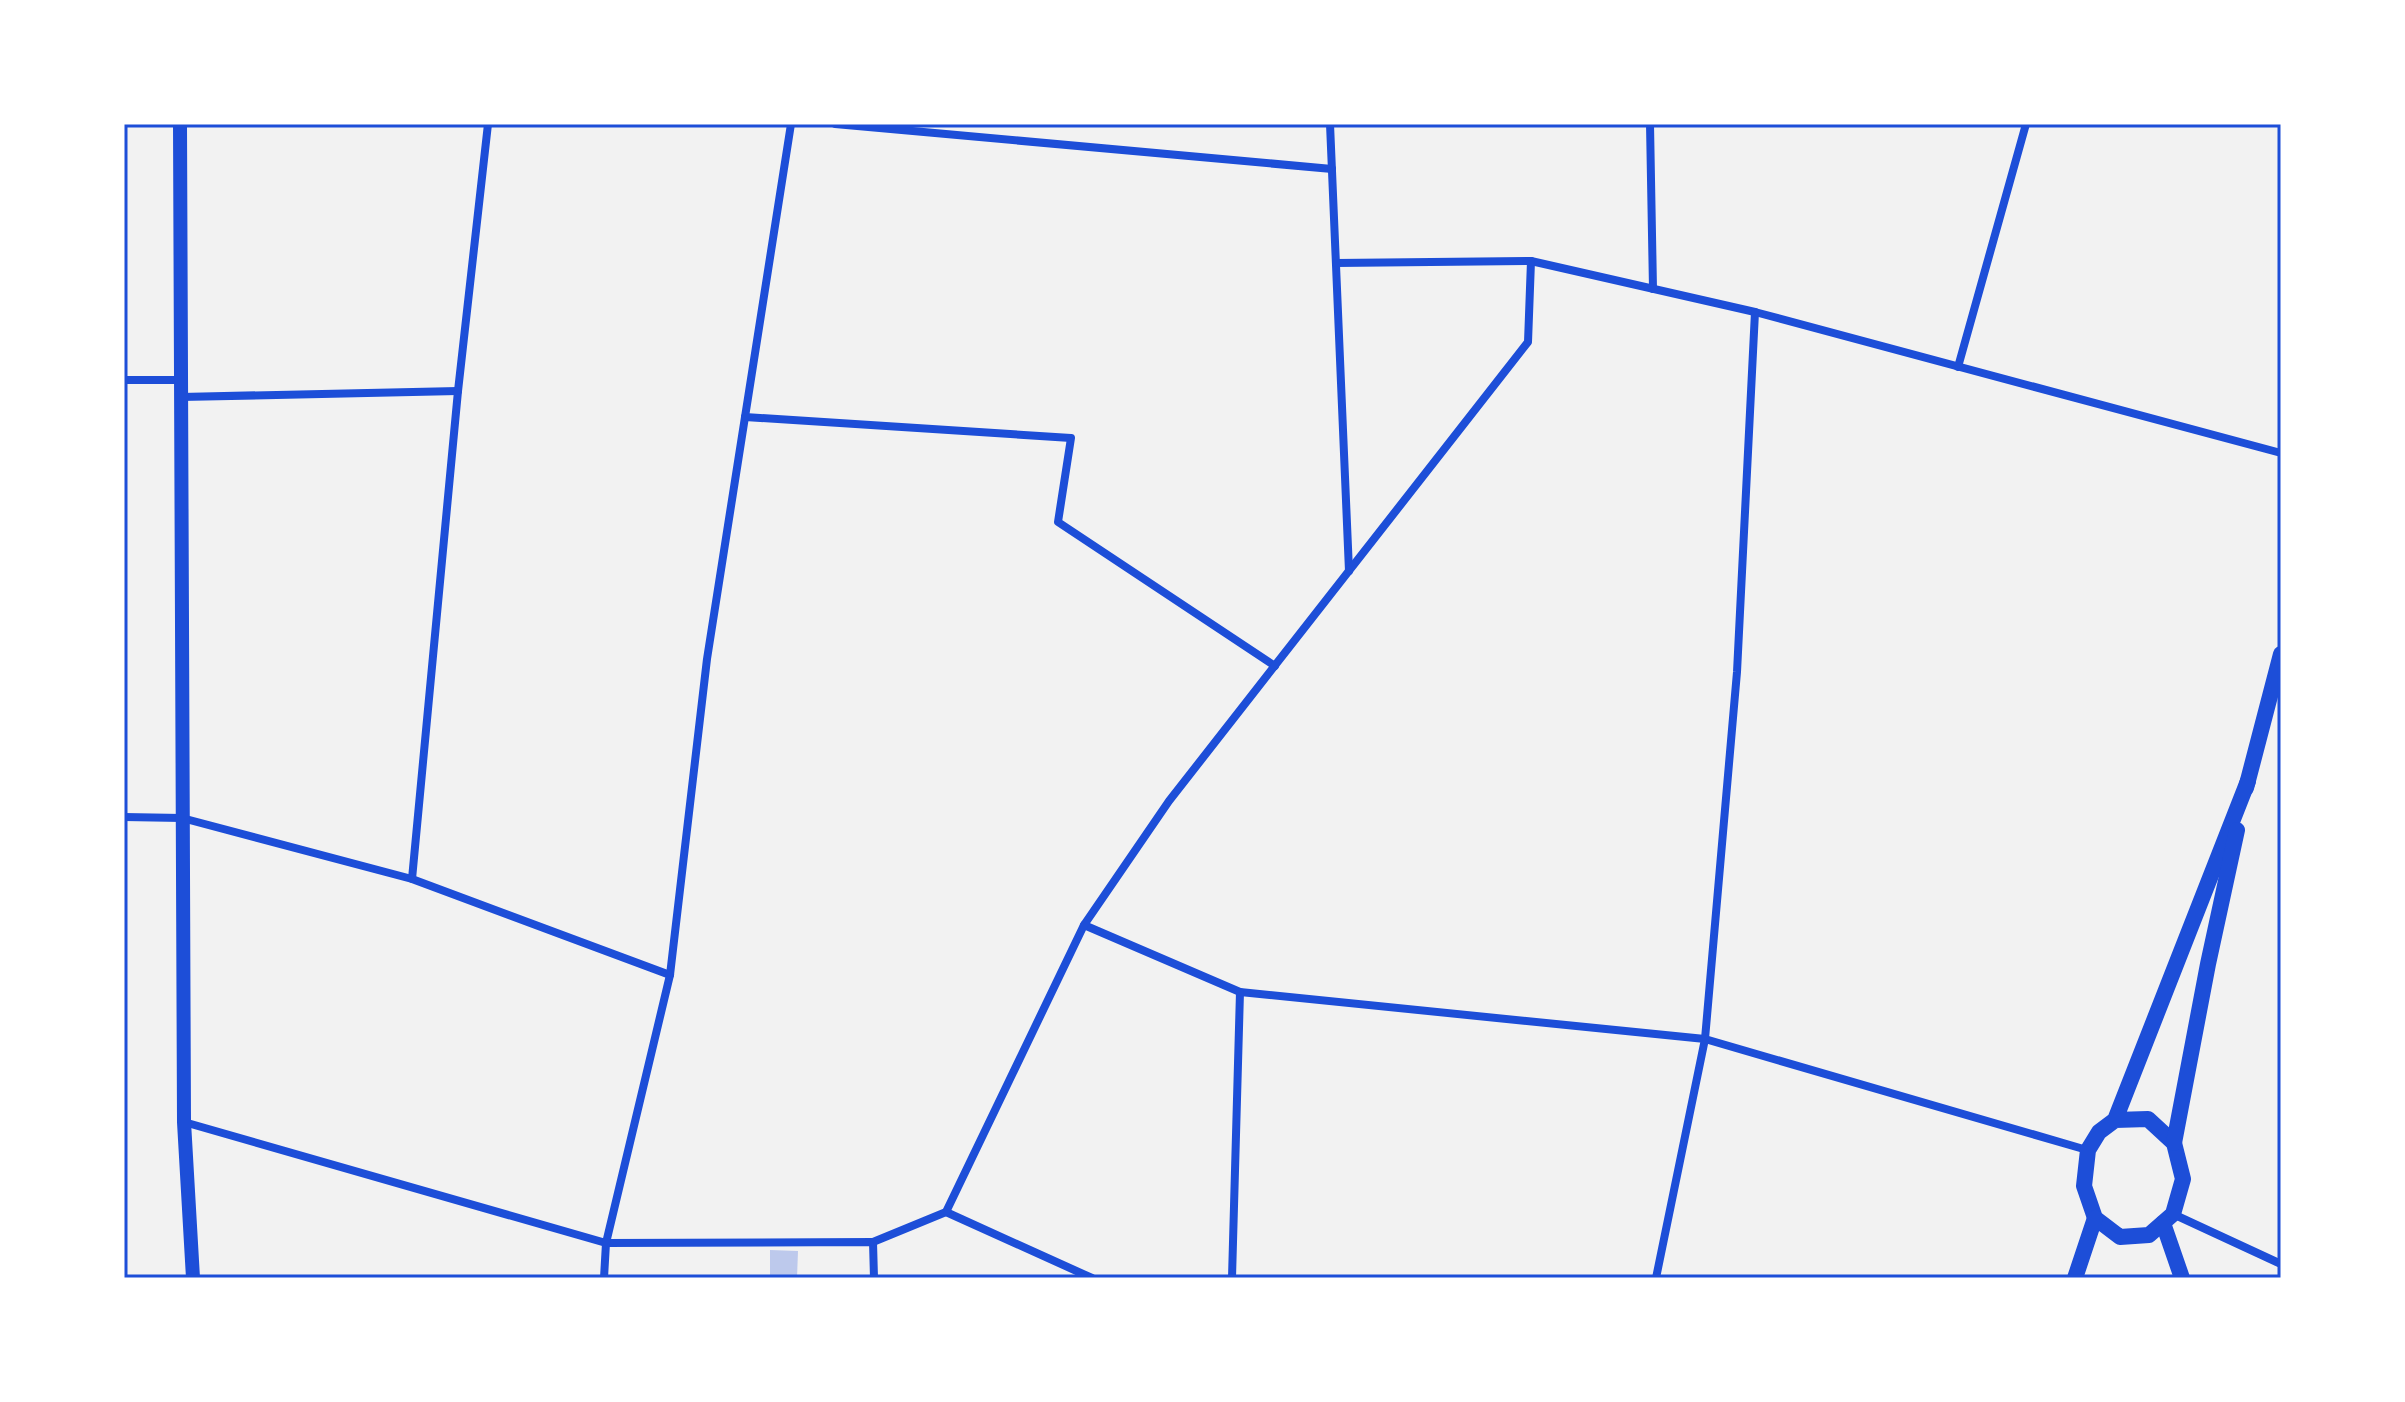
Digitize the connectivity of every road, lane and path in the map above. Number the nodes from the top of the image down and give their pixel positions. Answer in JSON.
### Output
{"nodes":[{"id":1,"x":180,"y":124,"type":"edge"},
{"id":2,"x":488,"y":124,"type":"edge"},
{"id":3,"x":791,"y":124,"type":"edge"},
{"id":4,"x":835,"y":124,"type":"edge"},
{"id":5,"x":1330,"y":124,"type":"edge"},
{"id":6,"x":1650,"y":124,"type":"edge"},
{"id":7,"x":2026,"y":124,"type":"edge"},
{"id":8,"x":1332,"y":169,"type":"junction"},
{"id":9,"x":1531,"y":261,"type":"junction"},
{"id":10,"x":1336,"y":263,"type":"junction"},
{"id":11,"x":1653,"y":289,"type":"junction"},
{"id":12,"x":1755,"y":312,"type":"junction"},
{"id":13,"x":1958,"y":367,"type":"junction"},
{"id":14,"x":124,"y":380,"type":"edge"},
{"id":15,"x":181,"y":380,"type":"junction"},
{"id":16,"x":458,"y":391,"type":"junction"},
{"id":17,"x":181,"y":397,"type":"junction"},
{"id":18,"x":745,"y":417,"type":"junction"},
{"id":19,"x":2281,"y":453,"type":"edge"},
{"id":20,"x":1349,"y":571,"type":"junction"},
{"id":21,"x":2281,"y":654,"type":"edge"},
{"id":22,"x":1275,"y":666,"type":"junction"},
{"id":23,"x":2248,"y":781,"type":"junction"},
{"id":24,"x":124,"y":817,"type":"edge"},
{"id":25,"x":182,"y":818,"type":"junction"},
{"id":26,"x":412,"y":879,"type":"junction"},
{"id":27,"x":1084,"y":925,"type":"junction"},
{"id":28,"x":670,"y":975,"type":"junction"},
{"id":29,"x":1240,"y":992,"type":"junction"},
{"id":30,"x":1705,"y":1039,"type":"junction"},
{"id":31,"x":2115,"y":1120,"type":"junction"},
{"id":32,"x":184,"y":1122,"type":"junction"},
{"id":33,"x":2174,"y":1143,"type":"junction"},
{"id":34,"x":2088,"y":1150,"type":"junction"},
{"id":35,"x":946,"y":1212,"type":"junction"},
{"id":36,"x":2095,"y":1218,"type":"junction"},
{"id":37,"x":2168,"y":1219,"type":"junction"},
{"id":38,"x":873,"y":1242,"type":"junction"},
{"id":39,"x":606,"y":1243,"type":"junction"},
{"id":40,"x":2281,"y":1264,"type":"edge"},
{"id":41,"x":193,"y":1278,"type":"edge"},
{"id":42,"x":604,"y":1278,"type":"edge"},
{"id":43,"x":874,"y":1278,"type":"edge"},
{"id":44,"x":1092,"y":1278,"type":"edge"},
{"id":45,"x":1232,"y":1278,"type":"edge"},
{"id":46,"x":1656,"y":1278,"type":"edge"},
{"id":47,"x":2075,"y":1278,"type":"edge"},
{"id":48,"x":2182,"y":1278,"type":"edge"}],
"edges":[{"from":1,"to":15,"type":"street"},
{"from":2,"to":16,"type":"street"},
{"from":3,"to":18,"type":"street"},
{"from":4,"to":8,"type":"street"},
{"from":5,"to":8,"type":"street"},
{"from":6,"to":11,"type":"street"},
{"from":7,"to":13,"type":"street"},
{"from":8,"to":10,"type":"street"},
{"from":9,"to":10,"type":"street"},
{"from":9,"to":11,"type":"street"},
{"from":9,"to":20,"type":"street"},
{"from":10,"to":20,"type":"street"},
{"from":11,"to":12,"type":"street"},
{"from":12,"to":13,"type":"street"},
{"from":12,"to":30,"type":"street"},
{"from":13,"to":19,"type":"street"},
{"from":14,"to":15,"type":"street"},
{"from":15,"to":17,"type":"street"},
{"from":16,"to":17,"type":"street"},
{"from":16,"to":26,"type":"street"},
{"from":17,"to":25,"type":"street"},
{"from":18,"to":22,"type":"street"},
{"from":18,"to":28,"type":"street"},
{"from":20,"to":22,"type":"street"},
{"from":21,"to":23,"type":"main road"},
{"from":22,"to":27,"type":"street"},
{"from":23,"to":31,"type":"main road"},
{"from":23,"to":33,"type":"main road"},
{"from":24,"to":25,"type":"street"},
{"from":25,"to":26,"type":"street"},
{"from":25,"to":32,"type":"street"},
{"from":26,"to":28,"type":"street"},
{"from":27,"to":29,"type":"street"},
{"from":27,"to":35,"type":"street"},
{"from":28,"to":39,"type":"street"},
{"from":29,"to":30,"type":"street"},
{"from":29,"to":45,"type":"street"},
{"from":30,"to":34,"type":"street"},
{"from":30,"to":46,"type":"street"},
{"from":31,"to":33,"type":"main road"},
{"from":31,"to":34,"type":"main road"},
{"from":32,"to":39,"type":"street"},
{"from":32,"to":41,"type":"street"},
{"from":33,"to":37,"type":"main road"},
{"from":34,"to":36,"type":"main road"},
{"from":35,"to":38,"type":"street"},
{"from":35,"to":44,"type":"street"},
{"from":36,"to":37,"type":"main road"},
{"from":36,"to":47,"type":"main road"},
{"from":37,"to":40,"type":"street"},
{"from":37,"to":48,"type":"main road"},
{"from":38,"to":39,"type":"street"},
{"from":38,"to":43,"type":"street"},
{"from":39,"to":42,"type":"street"}]}
